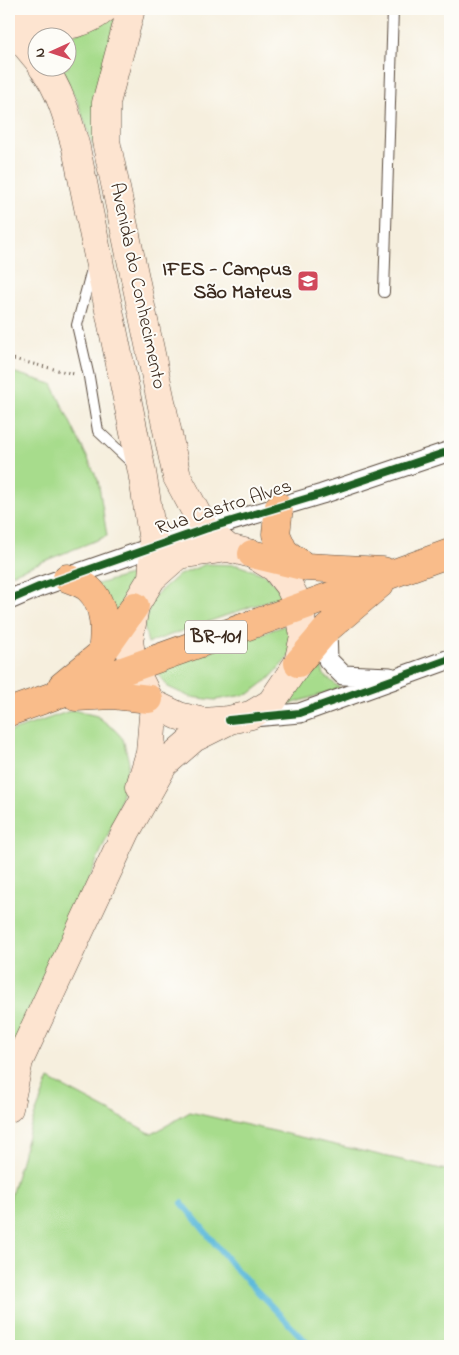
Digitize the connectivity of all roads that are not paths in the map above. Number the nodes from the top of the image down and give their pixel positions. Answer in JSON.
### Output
{"nodes":[{"id":1,"x":104,"y":9,"type":"edge"},
{"id":2,"x":132,"y":9,"type":"edge"},
{"id":3,"x":393,"y":9,"type":"edge"},
{"id":4,"x":9,"y":24,"type":"edge"},
{"id":5,"x":28,"y":48,"type":"edge"},
{"id":6,"x":50,"y":78,"type":"edge"},
{"id":7,"x":97,"y":252,"type":"junction"},
{"id":8,"x":384,"y":292,"type":"dead end"},
{"id":9,"x":450,"y":451,"type":"edge"},
{"id":10,"x":142,"y":472,"type":"junction"},
{"id":11,"x":279,"y":507,"type":"junction"},
{"id":12,"x":205,"y":529,"type":"junction"},
{"id":13,"x":154,"y":547,"type":"junction"},
{"id":14,"x":240,"y":551,"type":"junction"},
{"id":15,"x":450,"y":552,"type":"edge"},
{"id":16,"x":306,"y":567,"type":"junction"},
{"id":17,"x":394,"y":572,"type":"junction"},
{"id":18,"x":67,"y":578,"type":"junction"},
{"id":19,"x":152,"y":578,"type":"junction"},
{"id":20,"x":9,"y":600,"type":"edge"},
{"id":21,"x":135,"y":606,"type":"junction"},
{"id":22,"x":299,"y":606,"type":"junction"},
{"id":23,"x":327,"y":629,"type":"junction"},
{"id":24,"x":102,"y":653,"type":"junction"},
{"id":25,"x":450,"y":659,"type":"edge"},
{"id":26,"x":298,"y":663,"type":"junction"},
{"id":27,"x":133,"y":667,"type":"junction"},
{"id":28,"x":401,"y":677,"type":"junction"},
{"id":29,"x":45,"y":699,"type":"junction"},
{"id":30,"x":152,"y":702,"type":"junction"},
{"id":31,"x":9,"y":712,"type":"edge"},
{"id":32,"x":229,"y":720,"type":"junction"},
{"id":33,"x":126,"y":832,"type":"junction"},
{"id":34,"x":9,"y":1108,"type":"edge"}],
"edges":[{"from":1,"to":4,"type":"main road"},
{"from":2,"to":12,"type":"main road","name":"Avenida do Conhecimento"},
{"from":3,"to":8,"type":"lane"},
{"from":4,"to":5,"type":"main road"},
{"from":6,"to":7,"type":"main road","name":"Avenida do Conhecimento"},
{"from":7,"to":10,"type":"main road","name":"Avenida do Conhecimento"},
{"from":7,"to":10,"type":"lane"},
{"from":9,"to":11,"type":"street","name":"Rua Castro Alves"},
{"from":10,"to":13,"type":"main road","name":"Avenida do Conhecimento"},
{"from":11,"to":12,"type":"street","name":"Rua Castro Alves"},
{"from":11,"to":16,"type":"highway"},
{"from":12,"to":13,"type":"street","name":"Rua Castro Alves"},
{"from":12,"to":14,"type":"main road","name":"Avenida do Conhecimento"},
{"from":13,"to":18,"type":"street","name":"Rua Castro Alves"},
{"from":13,"to":19,"type":"main road","name":"Avenida do Conhecimento"},
{"from":14,"to":16,"type":"highway"},
{"from":14,"to":19,"type":"main road"},
{"from":14,"to":22,"type":"main road","name":"Avenida do Conhecimento"},
{"from":15,"to":17,"type":"highway","number":"BR-101"},
{"from":16,"to":17,"type":"highway"},
{"from":17,"to":22,"type":"highway","number":"BR-101"},
{"from":17,"to":23,"type":"highway"},
{"from":18,"to":20,"type":"street","name":"Rua Castro Alves"},
{"from":18,"to":24,"type":"highway"},
{"from":19,"to":21,"type":"main road"},
{"from":21,"to":24,"type":"highway"},
{"from":21,"to":27,"type":"main road"},
{"from":22,"to":26,"type":"main road","name":"Avenida do Conhecimento"},
{"from":22,"to":27,"type":"highway","number":"BR-101"},
{"from":23,"to":26,"type":"highway"},
{"from":23,"to":28,"type":"street"},
{"from":24,"to":29,"type":"highway"},
{"from":25,"to":28,"type":"street"},
{"from":26,"to":32,"type":"main road"},
{"from":27,"to":29,"type":"highway","number":"BR-101"},
{"from":27,"to":30,"type":"main road"},
{"from":28,"to":32,"type":"street"},
{"from":29,"to":30,"type":"highway"},
{"from":29,"to":31,"type":"highway","number":"BR-101"},
{"from":30,"to":32,"type":"main road"},
{"from":30,"to":33,"type":"main road"},
{"from":32,"to":33,"type":"main road"},
{"from":33,"to":34,"type":"main road"}]}
